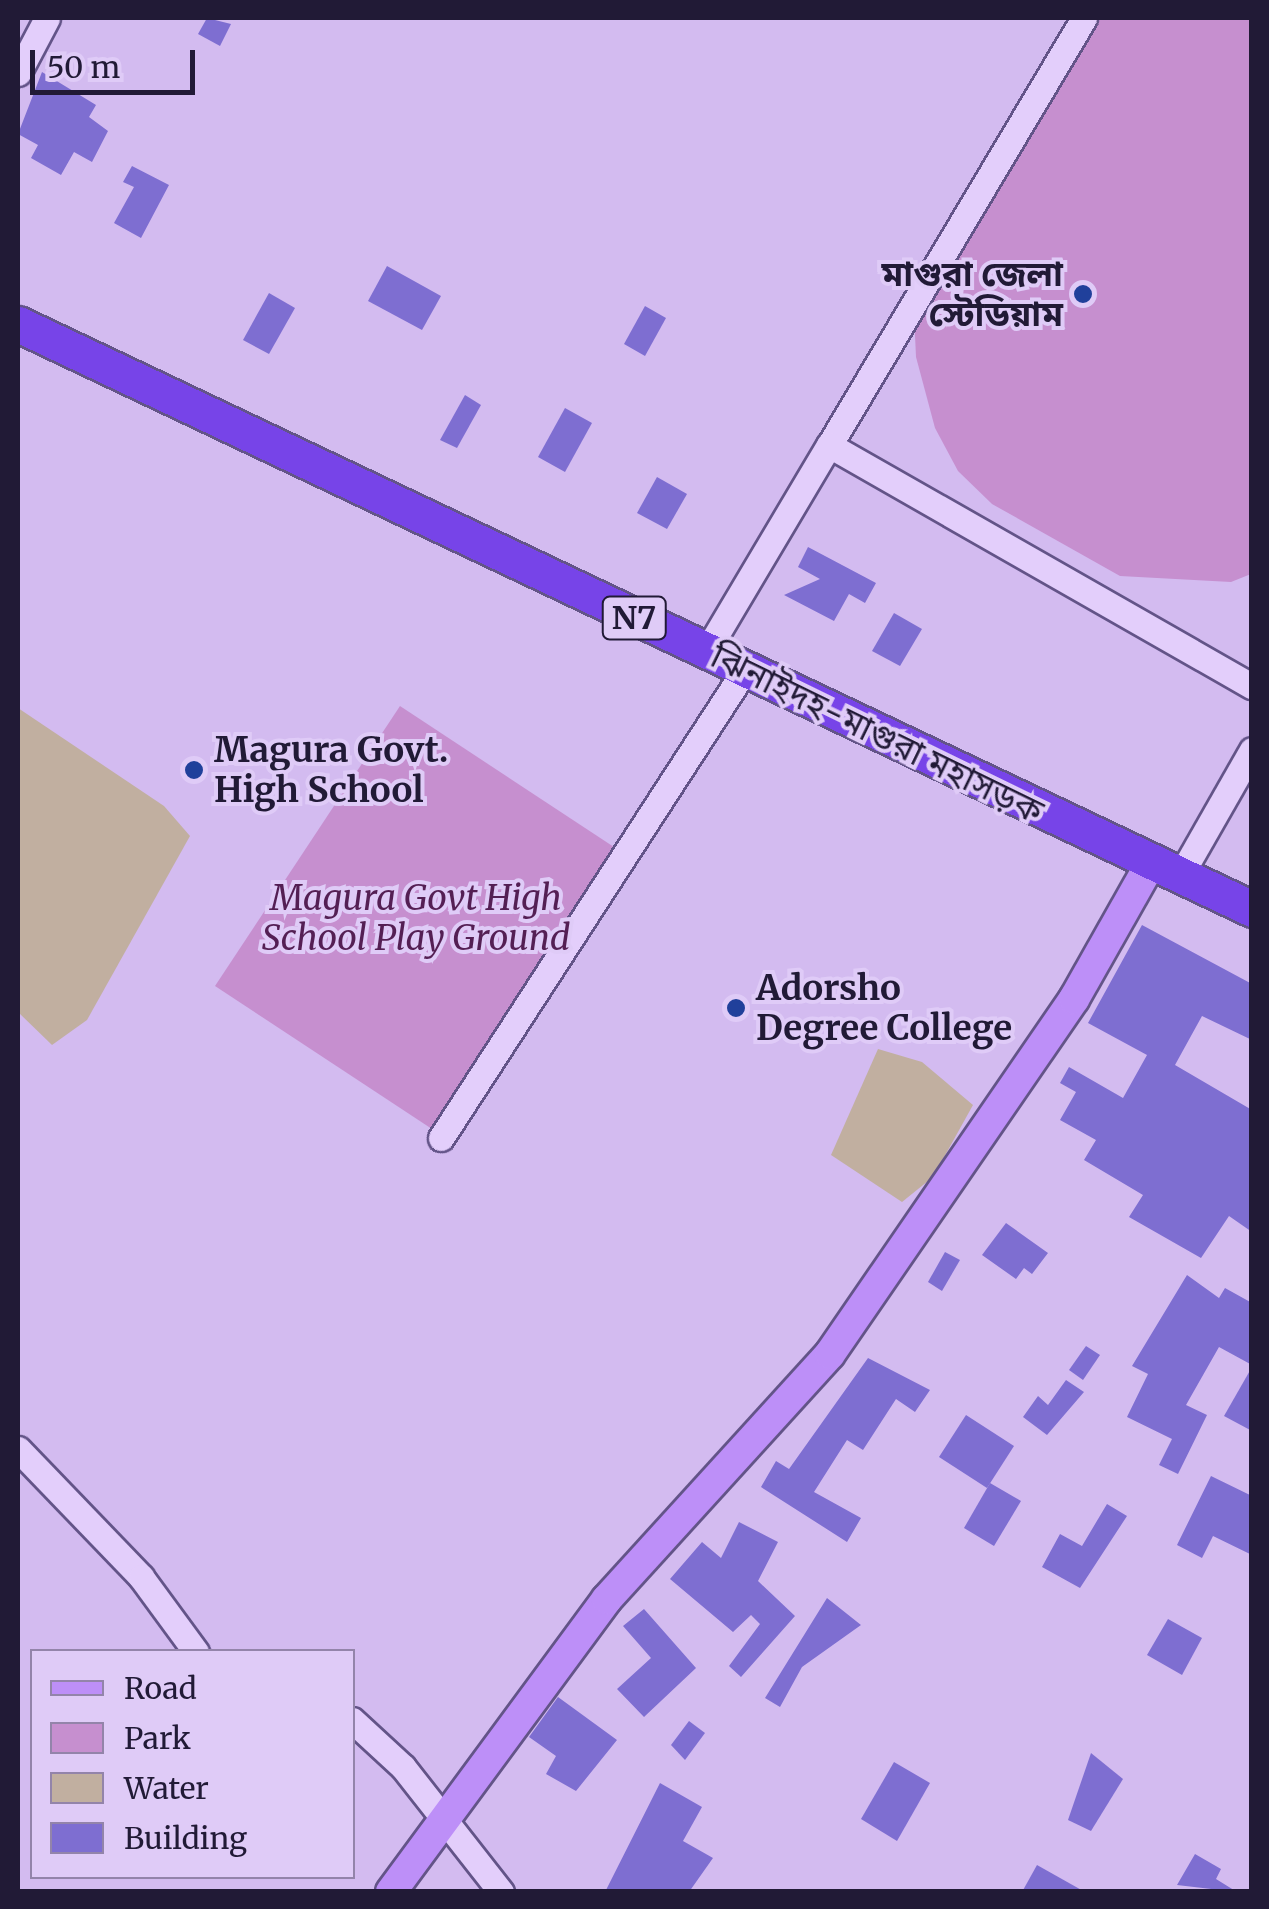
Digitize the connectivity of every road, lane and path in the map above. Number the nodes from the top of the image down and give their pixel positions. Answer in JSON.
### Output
{"nodes":[{"id":1,"x":47,"y":18,"type":"edge"},
{"id":2,"x":1084,"y":18,"type":"edge"},
{"id":3,"x":18,"y":73,"type":"edge"},
{"id":4,"x":18,"y":324,"type":"edge"},
{"id":5,"x":829,"y":445,"type":"junction"},
{"id":6,"x":706,"y":652,"type":"junction"},
{"id":7,"x":744,"y":670,"type":"junction"},
{"id":8,"x":1252,"y":686,"type":"edge"},
{"id":9,"x":1252,"y":750,"type":"edge"},
{"id":10,"x":1166,"y":869,"type":"junction"},
{"id":11,"x":1252,"y":908,"type":"edge"},
{"id":12,"x":441,"y":1138,"type":"dead end"},
{"id":13,"x":18,"y":1448,"type":"edge"},
{"id":14,"x":194,"y":1649,"type":"edge"},
{"id":15,"x":355,"y":1723,"type":"edge"},
{"id":16,"x":443,"y":1820,"type":"junction"},
{"id":17,"x":390,"y":1892,"type":"edge"},
{"id":18,"x":501,"y":1892,"type":"edge"}],
"edges":[{"from":1,"to":3,"type":"street"},
{"from":2,"to":5,"type":"street"},
{"from":4,"to":6,"type":"highway","name":"ঝিনাইদহ-মাগুরা মহাসড়ক","number":"N7"},
{"from":5,"to":6,"type":"street"},
{"from":5,"to":8,"type":"street"},
{"from":6,"to":7,"type":"highway","name":"ঝিনাইদহ-মাগুরা মহাসড়ক","number":"N7"},
{"from":7,"to":10,"type":"highway","name":"ঝিনাইদহ-মাগুরা মহাসড়ক","number":"N7"},
{"from":7,"to":12,"type":"street"},
{"from":9,"to":10,"type":"street"},
{"from":10,"to":11,"type":"highway","name":"ঝিনাইদহ-মাগুরা মহাসড়ক","number":"N7"},
{"from":10,"to":16,"type":"main road"},
{"from":13,"to":14,"type":"street"},
{"from":15,"to":16,"type":"street"},
{"from":16,"to":17,"type":"main road"},
{"from":16,"to":18,"type":"street"}]}
